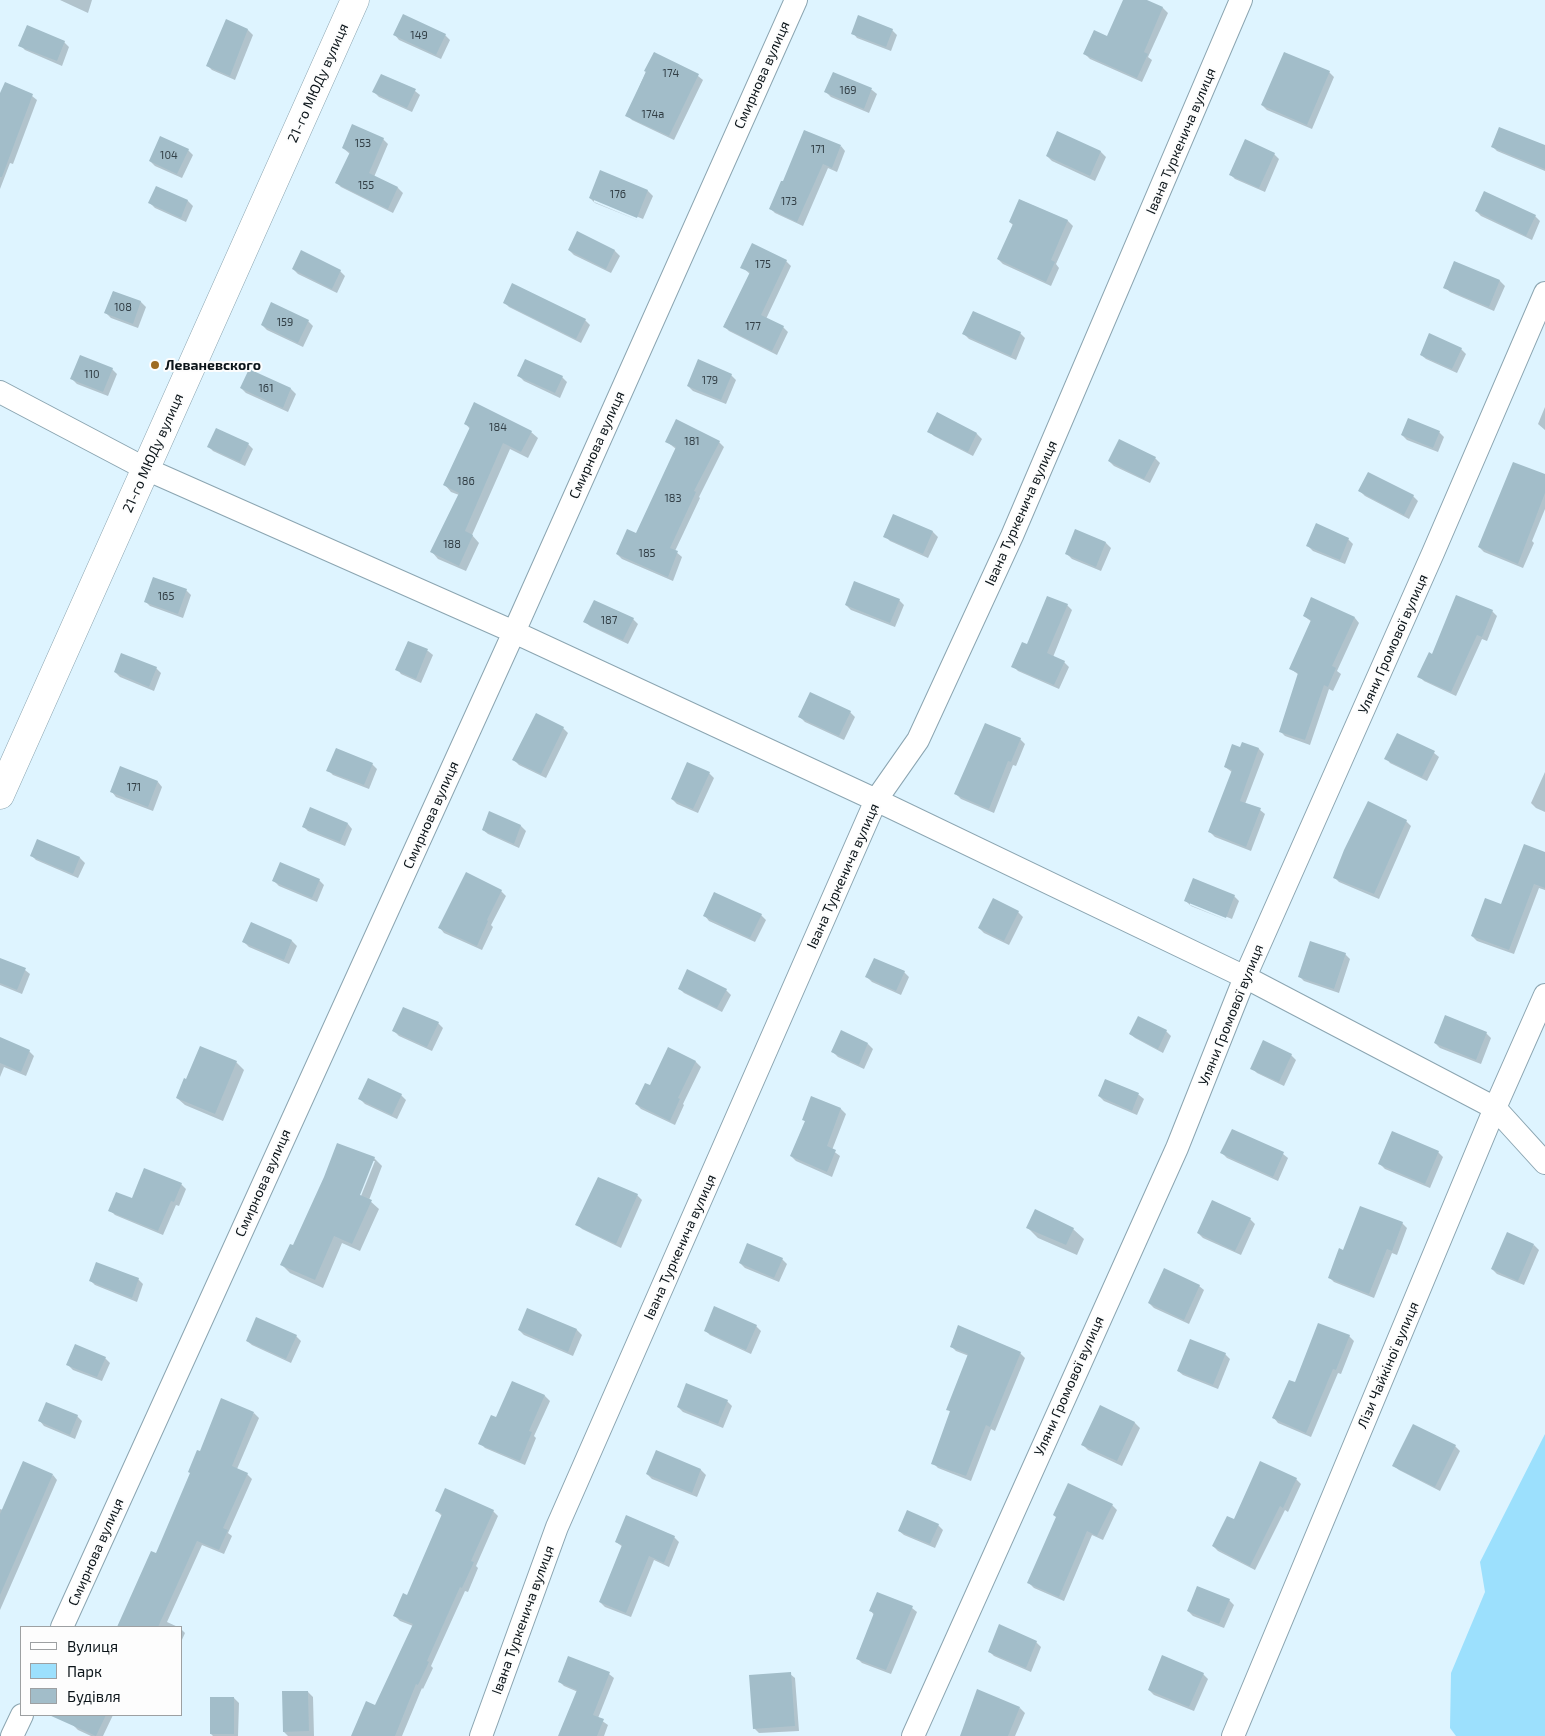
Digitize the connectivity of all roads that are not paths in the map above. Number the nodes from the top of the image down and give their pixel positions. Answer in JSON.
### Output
{"nodes":[{"id":1,"x":355,"y":0,"type":"edge"},
{"id":2,"x":796,"y":0,"type":"edge"},
{"id":3,"x":1242,"y":0,"type":"edge"},
{"id":4,"x":1545,"y":293,"type":"edge"},
{"id":5,"x":0,"y":392,"type":"edge"},
{"id":6,"x":146,"y":469,"type":"junction"},
{"id":7,"x":514,"y":632,"type":"junction"},
{"id":8,"x":0,"y":795,"type":"edge"},
{"id":9,"x":876,"y":800,"type":"junction"},
{"id":10,"x":1245,"y":977,"type":"junction"},
{"id":11,"x":1545,"y":994,"type":"edge"},
{"id":12,"x":1495,"y":1108,"type":"junction"},
{"id":13,"x":1545,"y":1164,"type":"edge"},
{"id":14,"x":62,"y":1626,"type":"edge"},
{"id":15,"x":22,"y":1716,"type":"edge"},
{"id":16,"x":12,"y":1736,"type":"edge"},
{"id":17,"x":481,"y":1736,"type":"edge"},
{"id":18,"x":912,"y":1736,"type":"edge"},
{"id":19,"x":1233,"y":1736,"type":"edge"}],
"edges":[{"from":1,"to":6,"type":"street","name":"21-го МЮДу вулиця"},
{"from":2,"to":7,"type":"street","name":"Смирнова вулиця"},
{"from":3,"to":9,"type":"street","name":"Івана Туркенича вулиця"},
{"from":4,"to":10,"type":"street","name":"Уляни Громової вулиця"},
{"from":5,"to":6,"type":"street"},
{"from":6,"to":7,"type":"street"},
{"from":6,"to":8,"type":"street","name":"21-го МЮДу вулиця"},
{"from":7,"to":9,"type":"street"},
{"from":7,"to":14,"type":"street","name":"Смирнова вулиця"},
{"from":9,"to":10,"type":"street"},
{"from":9,"to":17,"type":"street","name":"Івана Туркенича вулиця"},
{"from":10,"to":12,"type":"street"},
{"from":10,"to":18,"type":"street","name":"Уляни Громової вулиця"},
{"from":11,"to":12,"type":"street","name":"Лізи Чайкіної вулиця"},
{"from":12,"to":13,"type":"street"},
{"from":12,"to":19,"type":"street","name":"Лізи Чайкіної вулиця"},
{"from":15,"to":16,"type":"street"}]}
